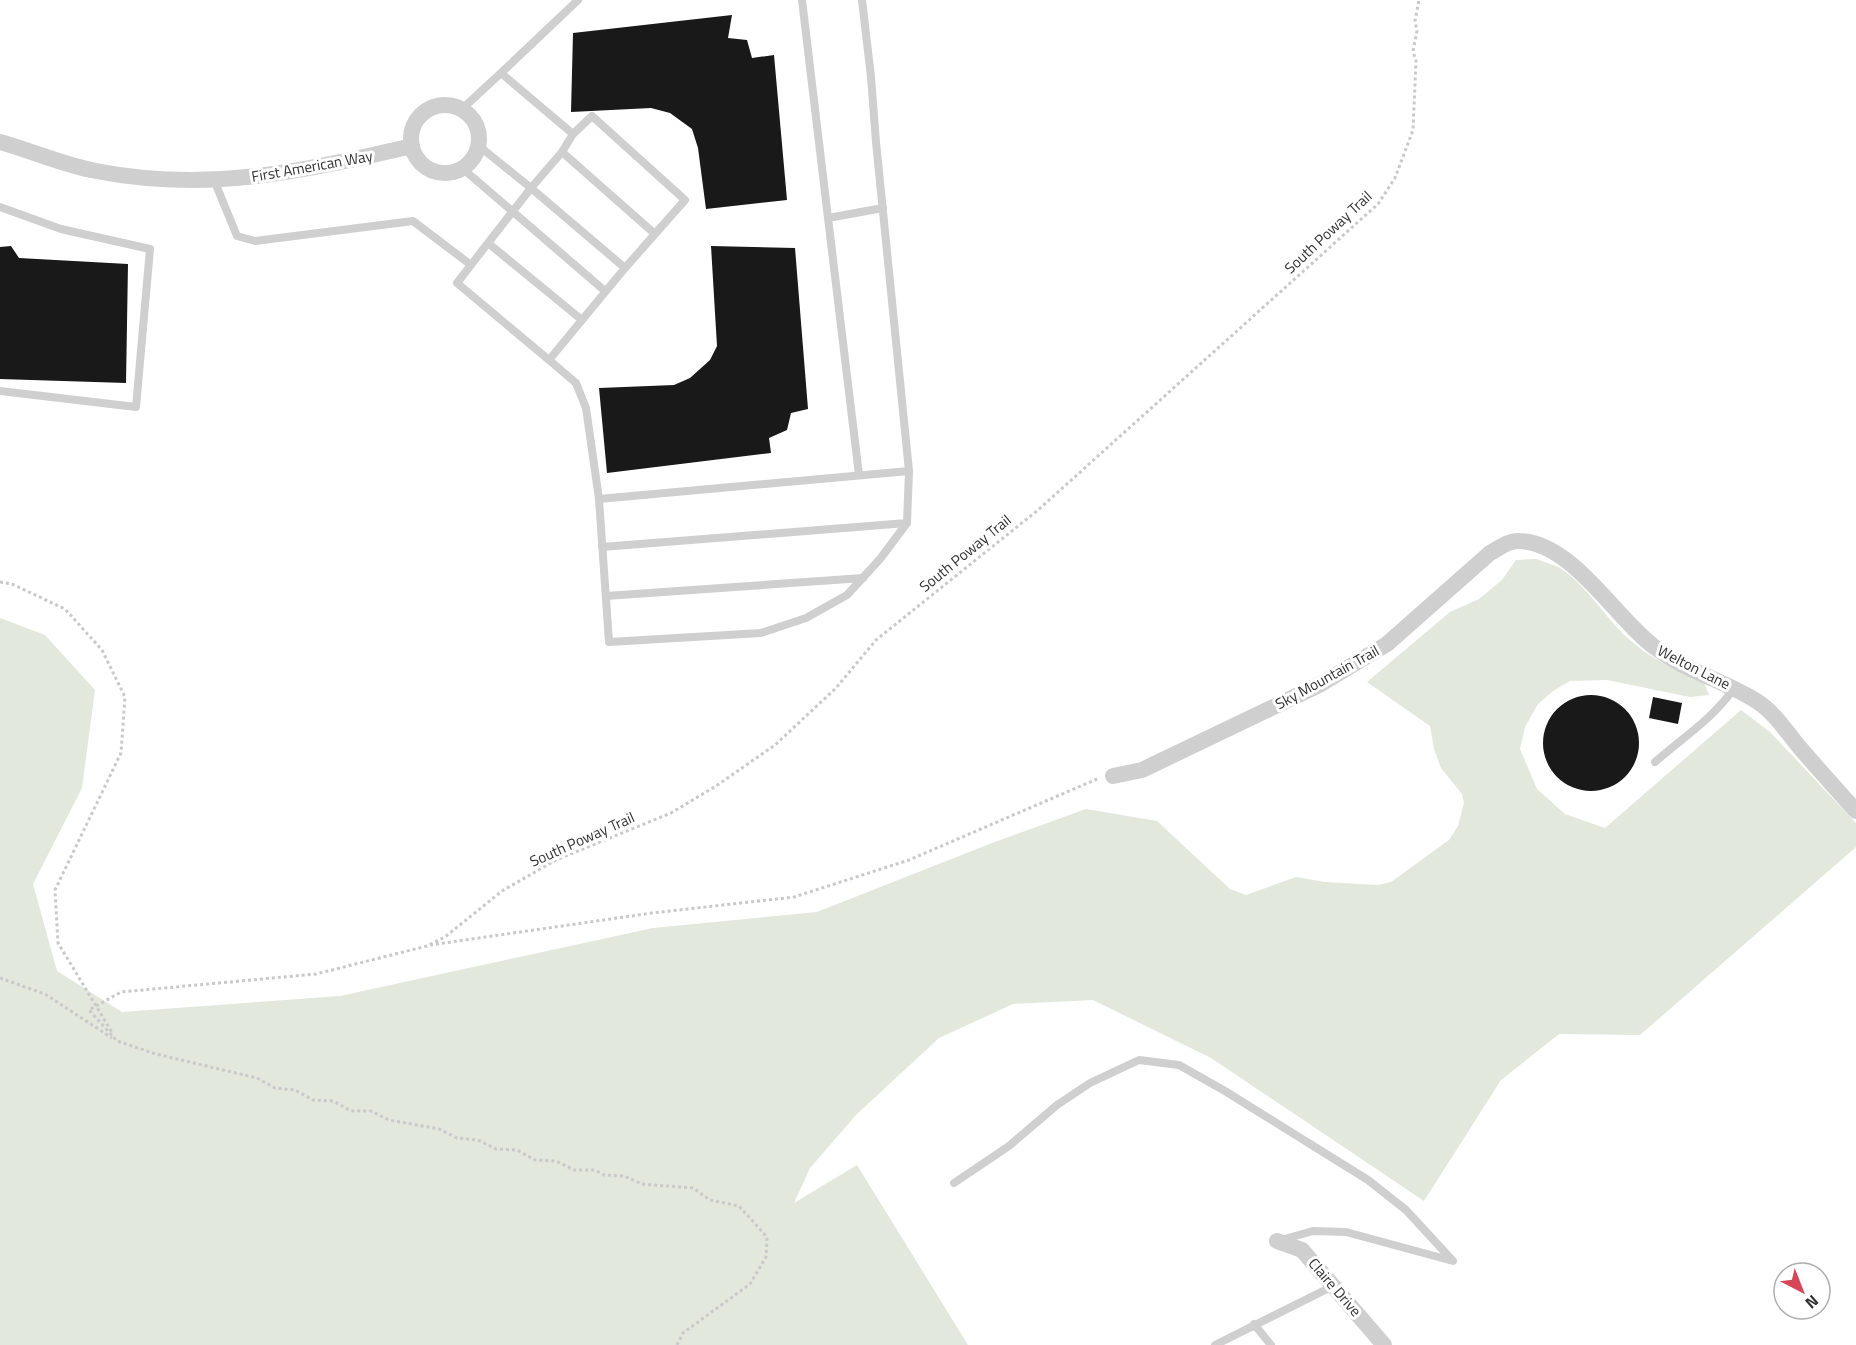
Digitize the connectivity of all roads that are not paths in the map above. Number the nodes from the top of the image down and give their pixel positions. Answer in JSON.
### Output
{"nodes":[{"id":1,"x":578,"y":0,"type":"edge"},
{"id":2,"x":802,"y":0,"type":"edge"},
{"id":3,"x":862,"y":0,"type":"edge"},
{"id":4,"x":501,"y":73,"type":"junction"},
{"id":5,"x":462,"y":109,"type":"junction"},
{"id":6,"x":573,"y":134,"type":"junction"},
{"id":7,"x":0,"y":142,"type":"edge"},
{"id":8,"x":412,"y":146,"type":"junction"},
{"id":9,"x":478,"y":146,"type":"junction"},
{"id":10,"x":562,"y":152,"type":"junction"},
{"id":11,"x":462,"y":168,"type":"junction"},
{"id":12,"x":214,"y":180,"type":"junction"},
{"id":13,"x":531,"y":188,"type":"junction"},
{"id":14,"x":0,"y":207,"type":"edge"},
{"id":15,"x":883,"y":208,"type":"junction"},
{"id":16,"x":512,"y":212,"type":"junction"},
{"id":17,"x":828,"y":218,"type":"junction"},
{"id":18,"x":655,"y":234,"type":"junction"},
{"id":19,"x":488,"y":243,"type":"junction"},
{"id":20,"x":471,"y":265,"type":"junction"},
{"id":21,"x":626,"y":268,"type":"junction"},
{"id":22,"x":605,"y":291,"type":"junction"},
{"id":23,"x":582,"y":320,"type":"junction"},
{"id":24,"x":549,"y":360,"type":"junction"},
{"id":25,"x":0,"y":391,"type":"edge"},
{"id":26,"x":909,"y":471,"type":"junction"},
{"id":27,"x":859,"y":476,"type":"junction"},
{"id":28,"x":599,"y":499,"type":"junction"},
{"id":29,"x":907,"y":523,"type":"junction"},
{"id":30,"x":1519,"y":541,"type":"joint"},
{"id":31,"x":602,"y":547,"type":"junction"},
{"id":32,"x":863,"y":578,"type":"junction"},
{"id":33,"x":606,"y":596,"type":"junction"},
{"id":34,"x":1734,"y":688,"type":"junction"},
{"id":35,"x":1655,"y":762,"type":"dead end"},
{"id":36,"x":1106,"y":777,"type":"road end"},
{"id":37,"x":1856,"y":811,"type":"edge"},
{"id":38,"x":954,"y":1183,"type":"dead end"},
{"id":39,"x":1277,"y":1241,"type":"joint"},
{"id":40,"x":1333,"y":1286,"type":"junction"},
{"id":41,"x":1254,"y":1324,"type":"junction"},
{"id":42,"x":1215,"y":1345,"type":"edge"},
{"id":43,"x":1271,"y":1345,"type":"edge"},
{"id":44,"x":1384,"y":1345,"type":"edge"}],
"edges":[{"from":1,"to":4,"type":"lane"},
{"from":2,"to":17,"type":"lane"},
{"from":3,"to":15,"type":"lane"},
{"from":4,"to":5,"type":"lane"},
{"from":4,"to":6,"type":"lane"},
{"from":5,"to":8,"type":"street"},
{"from":5,"to":9,"type":"street"},
{"from":6,"to":10,"type":"lane"},
{"from":6,"to":18,"type":"lane"},
{"from":7,"to":12,"type":"street","name":"First American Way"},
{"from":8,"to":11,"type":"street"},
{"from":8,"to":12,"type":"street","name":"First American Way"},
{"from":9,"to":11,"type":"street"},
{"from":9,"to":13,"type":"lane"},
{"from":10,"to":13,"type":"lane"},
{"from":10,"to":18,"type":"lane"},
{"from":11,"to":16,"type":"lane"},
{"from":12,"to":20,"type":"lane"},
{"from":13,"to":16,"type":"lane"},
{"from":13,"to":21,"type":"lane"},
{"from":14,"to":25,"type":"lane"},
{"from":15,"to":17,"type":"lane"},
{"from":15,"to":26,"type":"lane"},
{"from":16,"to":19,"type":"lane"},
{"from":16,"to":22,"type":"lane"},
{"from":17,"to":27,"type":"lane"},
{"from":18,"to":21,"type":"lane"},
{"from":19,"to":20,"type":"lane"},
{"from":19,"to":23,"type":"lane"},
{"from":20,"to":24,"type":"lane"},
{"from":21,"to":22,"type":"lane"},
{"from":22,"to":23,"type":"lane"},
{"from":23,"to":24,"type":"lane"},
{"from":24,"to":28,"type":"lane"},
{"from":26,"to":27,"type":"lane"},
{"from":26,"to":29,"type":"lane"},
{"from":27,"to":28,"type":"lane"},
{"from":28,"to":31,"type":"lane"},
{"from":29,"to":31,"type":"lane"},
{"from":29,"to":32,"type":"lane"},
{"from":30,"to":34,"type":"street","name":"Welton Lane"},
{"from":30,"to":36,"type":"street","name":"Sky Mountain Trail"},
{"from":31,"to":33,"type":"lane"},
{"from":32,"to":33,"type":"lane"},
{"from":32,"to":33,"type":"lane"},
{"from":34,"to":35,"type":"lane"},
{"from":34,"to":37,"type":"street","name":"Welton Lane"},
{"from":38,"to":39,"type":"lane"},
{"from":39,"to":40,"type":"street","name":"Claire Drive"},
{"from":40,"to":41,"type":"lane"},
{"from":40,"to":44,"type":"street","name":"Claire Drive"},
{"from":41,"to":42,"type":"lane"},
{"from":41,"to":43,"type":"lane"}]}
